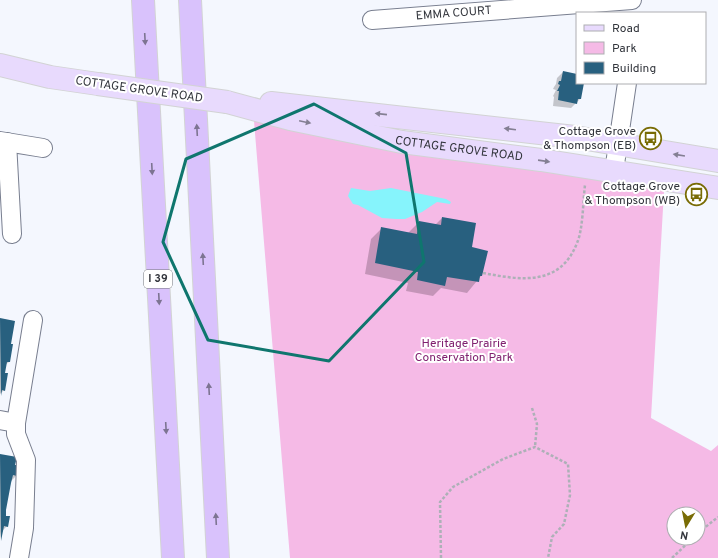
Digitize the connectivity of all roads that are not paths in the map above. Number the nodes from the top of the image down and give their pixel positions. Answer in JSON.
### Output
{"nodes":[{"id":1,"x":143,"y":0,"type":"edge"},
{"id":2,"x":190,"y":0,"type":"edge"},
{"id":3,"x":632,"y":0,"type":"edge"},
{"id":4,"x":632,"y":12,"type":"edge"},
{"id":5,"x":372,"y":20,"type":"dead end"},
{"id":6,"x":0,"y":65,"type":"edge"},
{"id":7,"x":0,"y":73,"type":"edge"},
{"id":8,"x":50,"y":76,"type":"junction"},
{"id":9,"x":627,"y":84,"type":"edge"},
{"id":10,"x":227,"y":102,"type":"junction"},
{"id":11,"x":3,"y":142,"type":"edge"},
{"id":12,"x":618,"y":146,"type":"junction"},
{"id":13,"x":43,"y":148,"type":"dead end"},
{"id":14,"x":718,"y":161,"type":"edge"},
{"id":15,"x":614,"y":171,"type":"junction"},
{"id":16,"x":718,"y":188,"type":"edge"},
{"id":17,"x":12,"y":234,"type":"dead end"},
{"id":18,"x":33,"y":320,"type":"dead end"},
{"id":19,"x":8,"y":422,"type":"edge"},
{"id":20,"x":19,"y":558,"type":"edge"},
{"id":21,"x":173,"y":558,"type":"edge"},
{"id":22,"x":218,"y":558,"type":"edge"}],
"edges":[{"from":1,"to":21,"type":"highway","number":"I 39","one_way":true},
{"from":22,"to":2,"type":"highway","one_way":true},
{"from":3,"to":4,"type":"street"},
{"from":3,"to":5,"type":"street","name":"EMMA COURT"},
{"from":6,"to":8,"type":"main road","name":"COTTAGE GROVE ROAD"},
{"from":7,"to":8,"type":"main road","name":"COTTAGE GROVE ROAD"},
{"from":8,"to":10,"type":"main road","name":"COTTAGE GROVE ROAD","bridge":true},
{"from":9,"to":12,"type":"street"},
{"from":12,"to":10,"type":"main road","name":"COTTAGE GROVE ROAD","one_way":true},
{"from":10,"to":15,"type":"main road","name":"COTTAGE GROVE ROAD","one_way":true},
{"from":11,"to":13,"type":"street"},
{"from":11,"to":17,"type":"street"},
{"from":14,"to":12,"type":"main road","name":"COTTAGE GROVE ROAD","one_way":true},
{"from":12,"to":15,"type":"street"},
{"from":15,"to":16,"type":"main road","name":"COTTAGE GROVE ROAD"},
{"from":18,"to":19,"type":"street"},
{"from":19,"to":20,"type":"street"}]}
